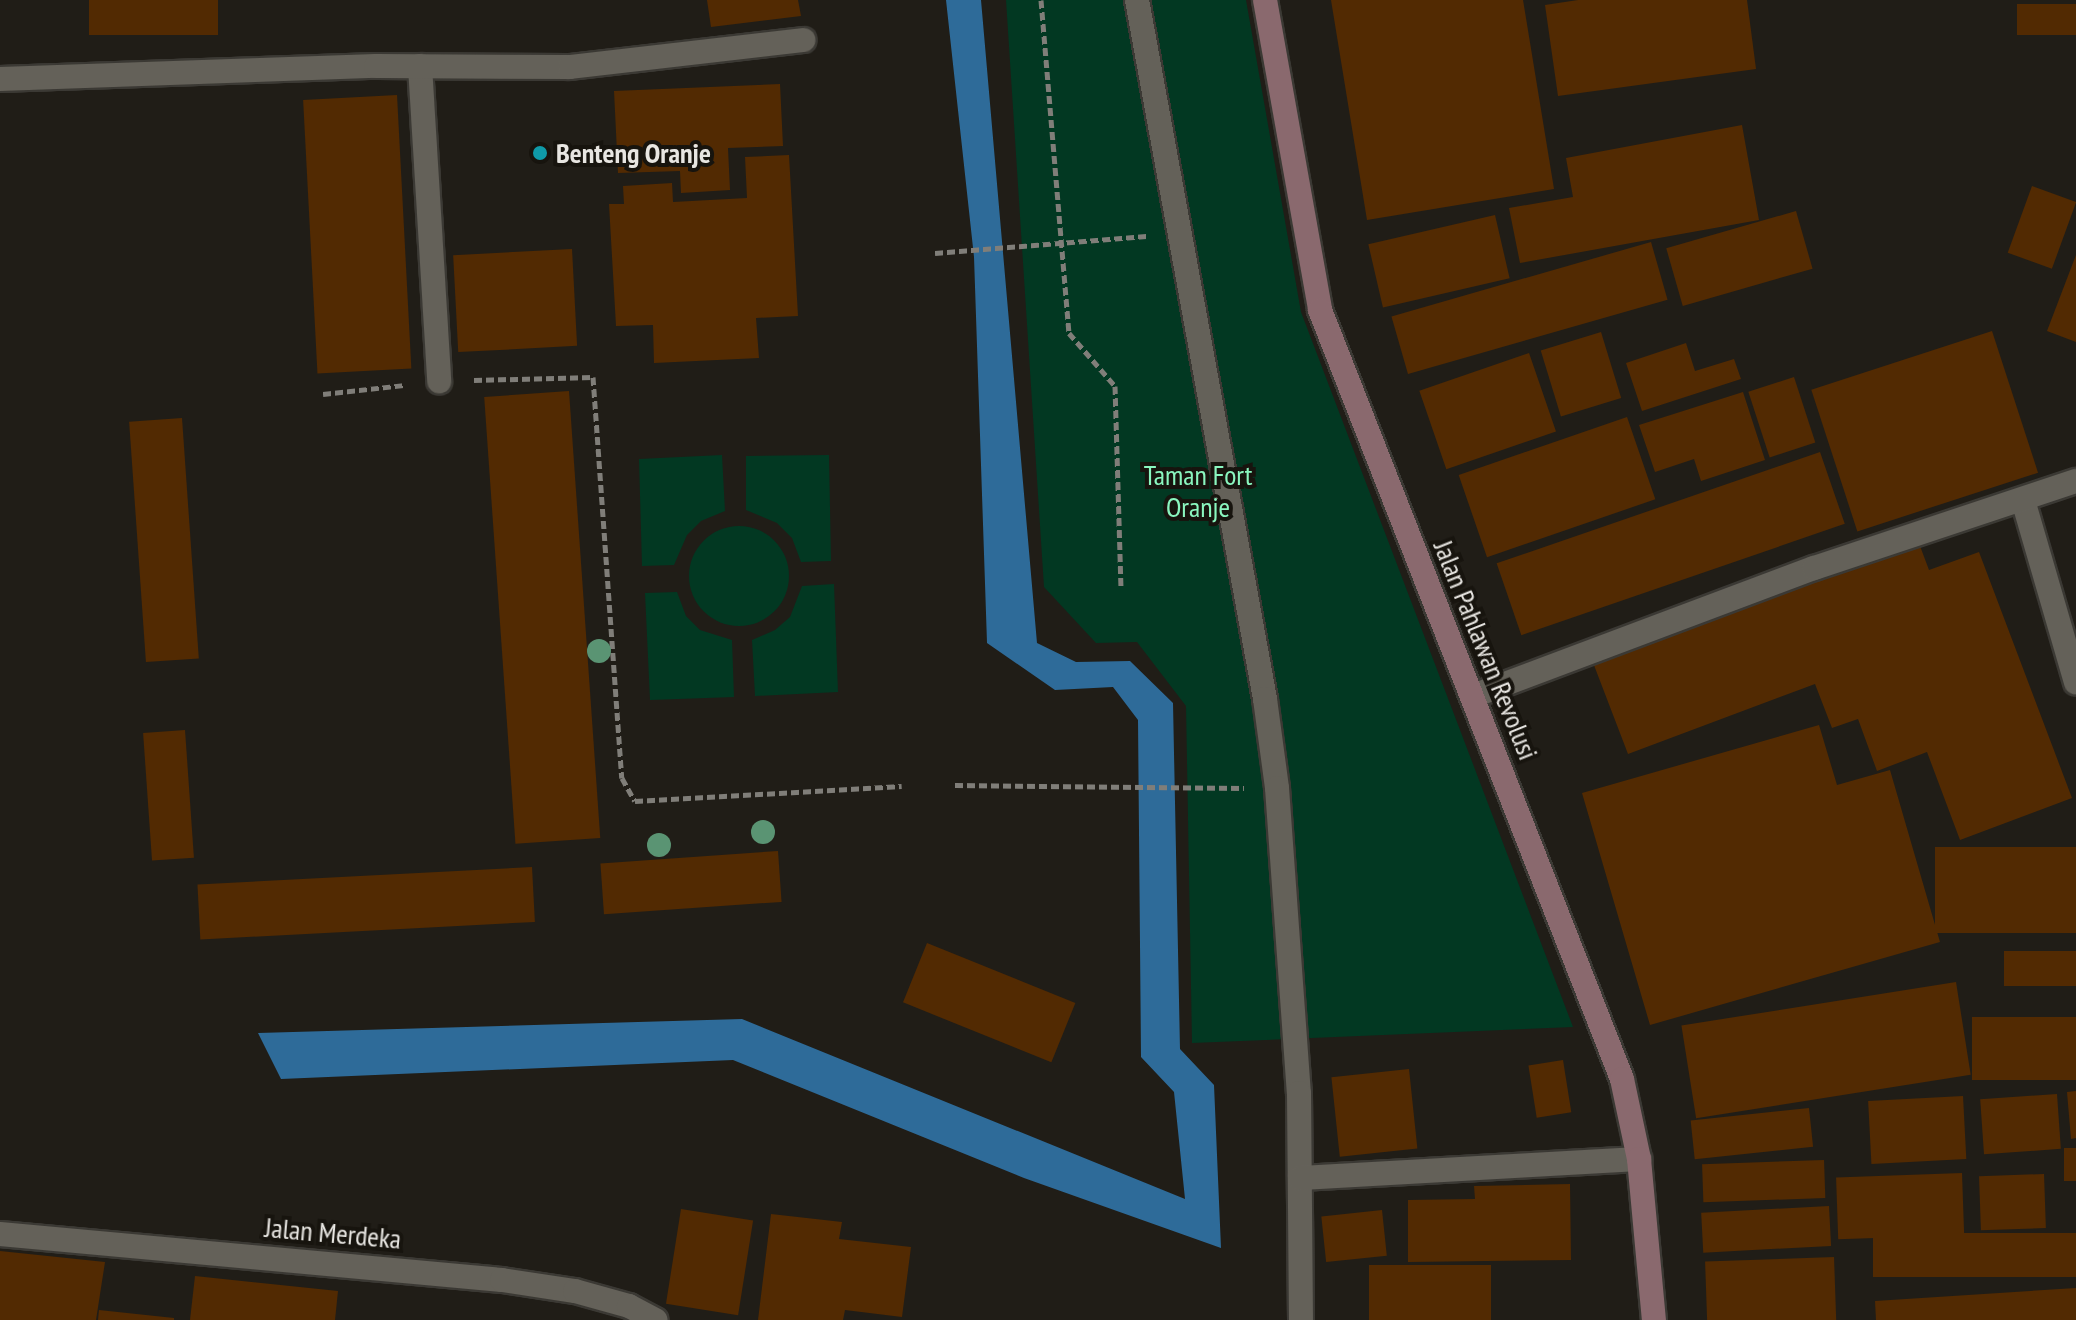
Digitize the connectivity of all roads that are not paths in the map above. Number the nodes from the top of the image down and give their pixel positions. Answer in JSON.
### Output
{"nodes":[{"id":1,"x":1137,"y":0,"type":"edge"},
{"id":2,"x":1265,"y":0,"type":"edge"},
{"id":3,"x":803,"y":40,"type":"dead end"},
{"id":4,"x":420,"y":66,"type":"junction"},
{"id":5,"x":0,"y":79,"type":"edge"},
{"id":6,"x":439,"y":381,"type":"road end"},
{"id":7,"x":2076,"y":481,"type":"edge"},
{"id":8,"x":2023,"y":500,"type":"junction"},
{"id":9,"x":2076,"y":682,"type":"edge"},
{"id":10,"x":1473,"y":696,"type":"junction"},
{"id":11,"x":1639,"y":1159,"type":"junction"},
{"id":12,"x":1300,"y":1178,"type":"junction"},
{"id":13,"x":0,"y":1234,"type":"edge"},
{"id":14,"x":655,"y":1320,"type":"edge"},
{"id":15,"x":1301,"y":1320,"type":"edge"},
{"id":16,"x":1654,"y":1320,"type":"edge"}],
"edges":[{"from":1,"to":12,"type":"street"},
{"from":2,"to":10,"type":"street","name":"Jalan Pahlawan Revolusi"},
{"from":3,"to":4,"type":"street"},
{"from":4,"to":5,"type":"street"},
{"from":4,"to":6,"type":"street"},
{"from":7,"to":8,"type":"street"},
{"from":8,"to":9,"type":"street"},
{"from":8,"to":10,"type":"street"},
{"from":10,"to":11,"type":"street","name":"Jalan Pahlawan Revolusi"},
{"from":11,"to":12,"type":"street"},
{"from":11,"to":16,"type":"street","name":"Jalan Pahlawan Revolusi"},
{"from":12,"to":15,"type":"street"},
{"from":13,"to":14,"type":"street","name":"Jalan Merdeka"}]}
